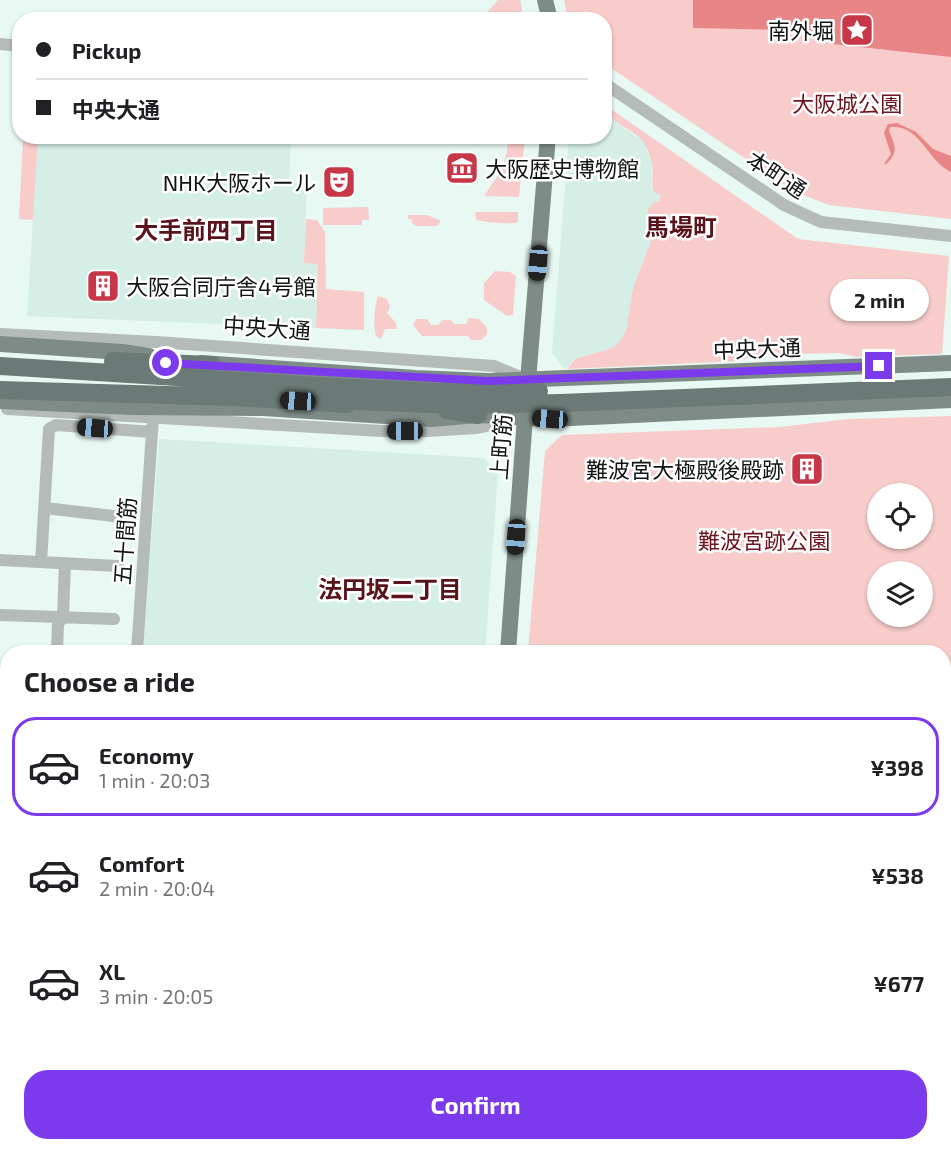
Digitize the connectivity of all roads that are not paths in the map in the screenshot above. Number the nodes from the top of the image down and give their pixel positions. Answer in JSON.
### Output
{"nodes":[{"id":1,"x":612,"y":88,"type":"edge"},
{"id":2,"x":547,"y":144,"type":"edge"},
{"id":3,"x":951,"y":236,"type":"edge"},
{"id":4,"x":0,"y":334,"type":"edge"},
{"id":5,"x":0,"y":344,"type":"edge"},
{"id":6,"x":0,"y":354,"type":"edge"},
{"id":7,"x":951,"y":363,"type":"edge"},
{"id":8,"x":212,"y":365,"type":"junction"},
{"id":9,"x":0,"y":366,"type":"edge"},
{"id":10,"x":951,"y":375,"type":"edge"},
{"id":11,"x":0,"y":378,"type":"edge"},
{"id":12,"x":528,"y":380,"type":"junction"},
{"id":13,"x":951,"y":387,"type":"edge"},
{"id":14,"x":0,"y":390,"type":"edge"},
{"id":15,"x":619,"y":394,"type":"junction"},
{"id":16,"x":951,"y":400,"type":"edge"},
{"id":17,"x":0,"y":401,"type":"edge"},
{"id":18,"x":0,"y":409,"type":"edge"},
{"id":19,"x":384,"y":410,"type":"junction"},
{"id":20,"x":477,"y":415,"type":"joint"},
{"id":21,"x":525,"y":417,"type":"junction"},
{"id":22,"x":153,"y":418,"type":"junction"},
{"id":23,"x":152,"y":432,"type":"junction"},
{"id":24,"x":45,"y":508,"type":"junction"},
{"id":25,"x":122,"y":517,"type":"dead end"},
{"id":26,"x":0,"y":560,"type":"edge"},
{"id":27,"x":41,"y":562,"type":"junction"},
{"id":28,"x":65,"y":563,"type":"junction"},
{"id":29,"x":118,"y":566,"type":"dead end"},
{"id":30,"x":0,"y":615,"type":"edge"},
{"id":31,"x":63,"y":618,"type":"junction"},
{"id":32,"x":114,"y":620,"type":"dead end"},
{"id":33,"x":57,"y":645,"type":"edge"},
{"id":34,"x":138,"y":645,"type":"edge"},
{"id":35,"x":509,"y":645,"type":"edge"}],
"edges":[{"from":1,"to":3,"type":"street","name":"本町通"},
{"from":2,"to":12,"type":"main road","name":"上町筋"},
{"from":4,"to":12,"type":"street","name":"中央大通"},
{"from":5,"to":8,"type":"main road","name":"中央大通"},
{"from":6,"to":8,"type":"highway"},
{"from":7,"to":12,"type":"main road","name":"中央大通"},
{"from":8,"to":12,"type":"main road","name":"中央大通"},
{"from":9,"to":15,"type":"highway","bridge":true},
{"from":10,"to":15,"type":"highway"},
{"from":11,"to":15,"type":"highway","bridge":true},
{"from":12,"to":21,"type":"main road","name":"上町筋"},
{"from":13,"to":15,"type":"highway"},
{"from":14,"to":19,"type":"highway","bridge":true},
{"from":16,"to":21,"type":"main road"},
{"from":17,"to":19,"type":"main road"},
{"from":18,"to":22,"type":"street"},
{"from":19,"to":20,"type":"highway"},
{"from":20,"to":21,"type":"main road"},
{"from":21,"to":22,"type":"street"},
{"from":21,"to":35,"type":"main road","name":"上町筋"},
{"from":22,"to":23,"type":"street","name":"五十間筋"},
{"from":23,"to":24,"type":"street"},
{"from":23,"to":34,"type":"street","name":"五十間筋"},
{"from":24,"to":25,"type":"street"},
{"from":24,"to":27,"type":"street"},
{"from":26,"to":27,"type":"street"},
{"from":27,"to":28,"type":"street"},
{"from":28,"to":29,"type":"street"},
{"from":28,"to":31,"type":"street"},
{"from":30,"to":31,"type":"street"},
{"from":31,"to":32,"type":"street"},
{"from":31,"to":33,"type":"street"}]}
